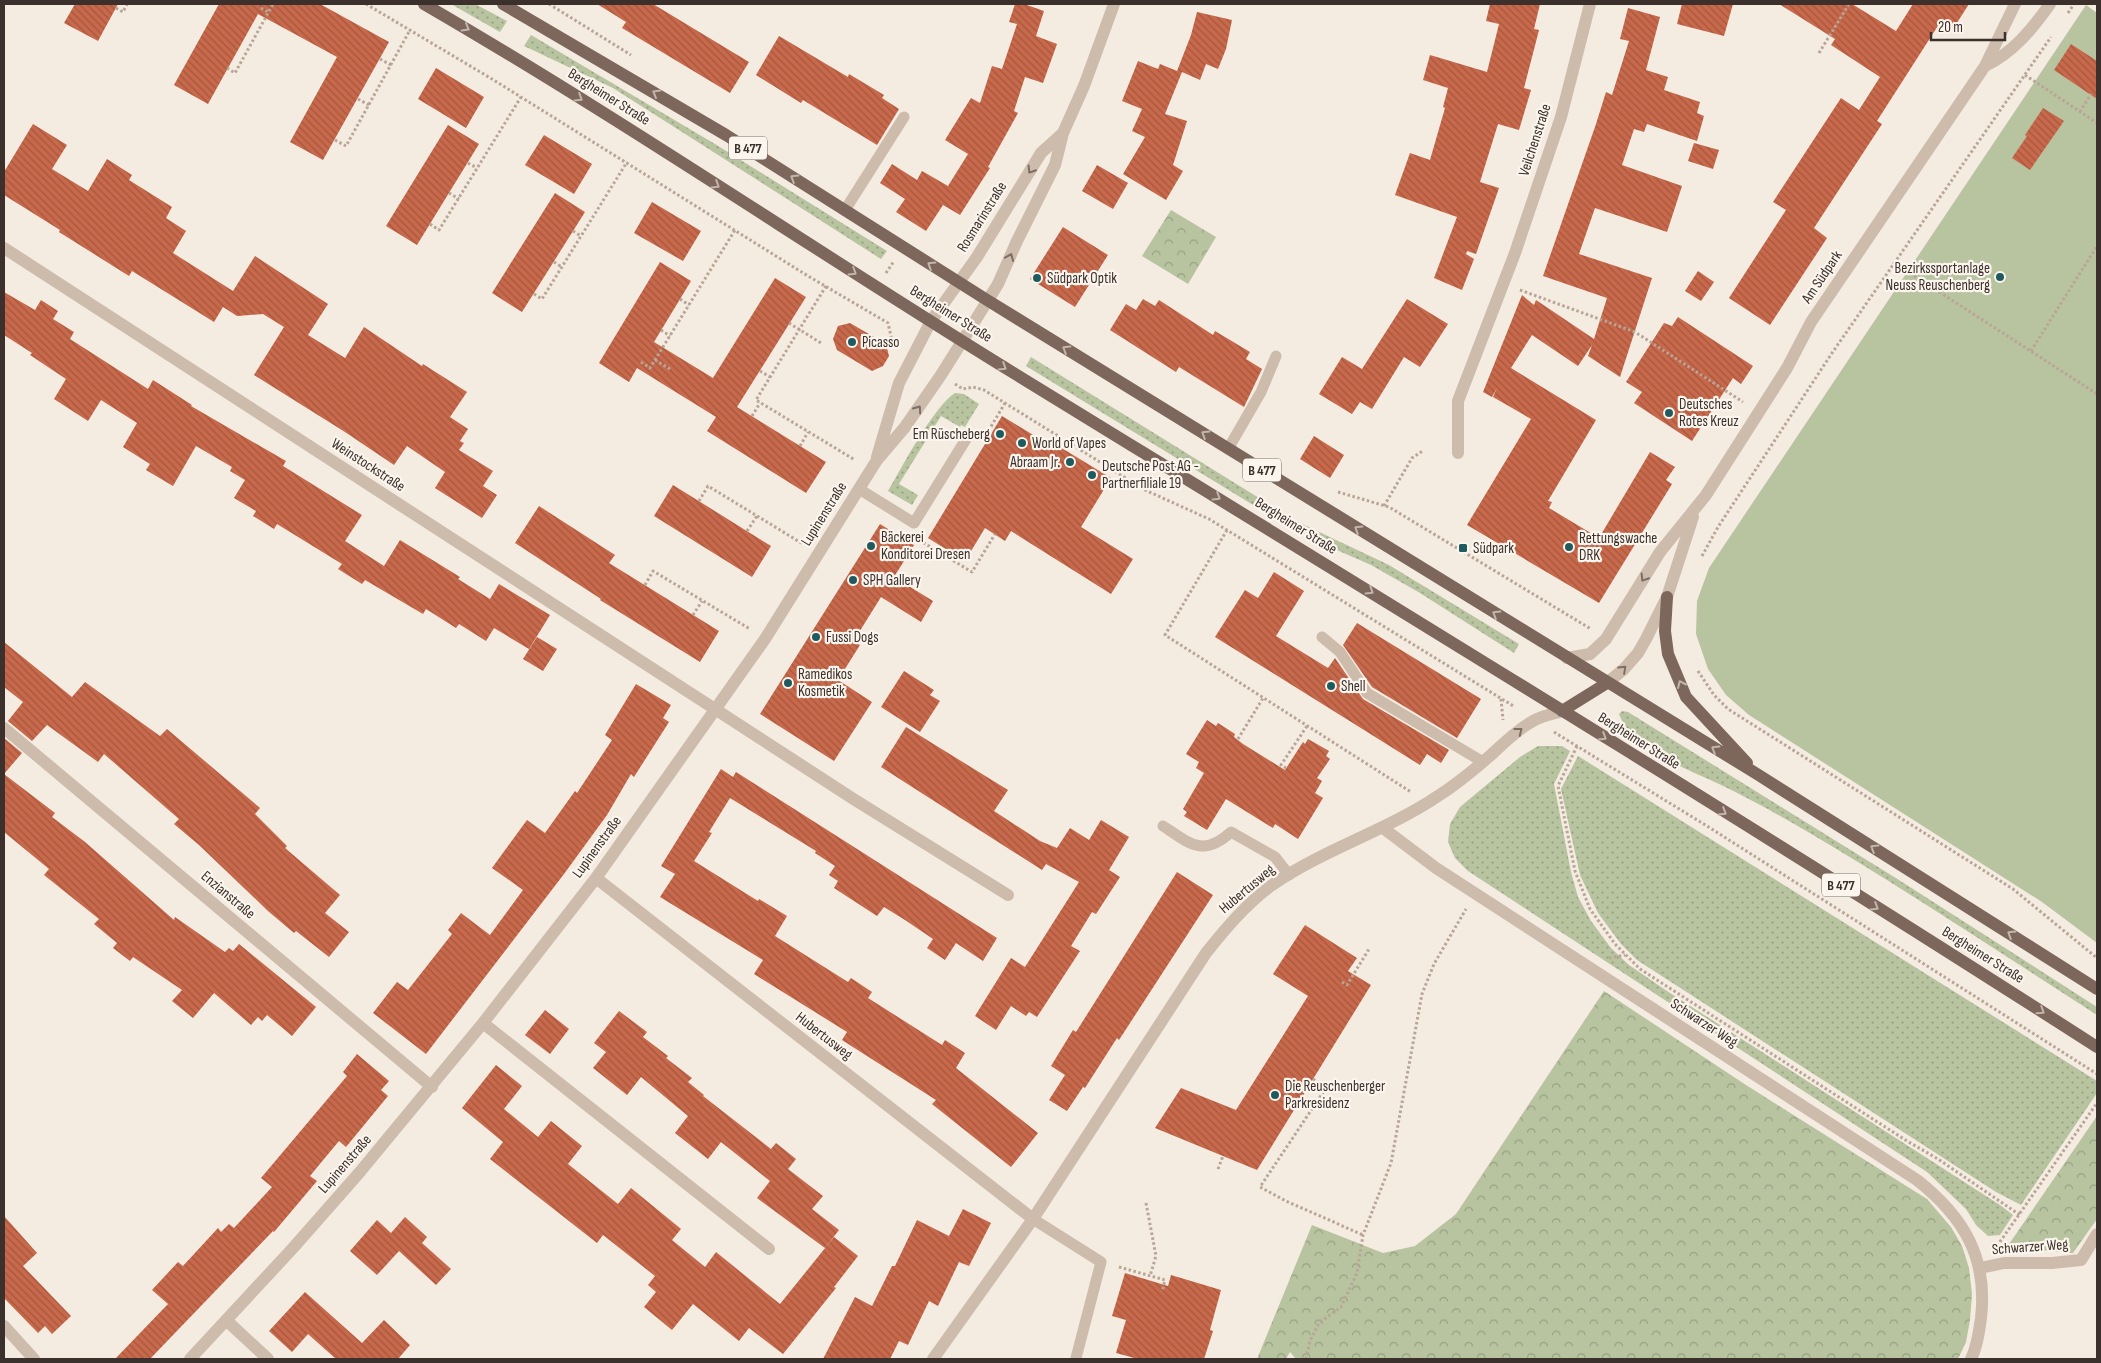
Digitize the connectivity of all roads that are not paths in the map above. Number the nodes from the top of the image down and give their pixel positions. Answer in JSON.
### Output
{"nodes":[{"id":1,"x":424,"y":4,"type":"edge"},
{"id":2,"x":503,"y":4,"type":"edge"},
{"id":3,"x":1114,"y":4,"type":"edge"},
{"id":4,"x":1590,"y":4,"type":"edge"},
{"id":5,"x":2015,"y":4,"type":"edge"},
{"id":6,"x":2050,"y":4,"type":"edge"},
{"id":7,"x":1985,"y":66,"type":"junction"},
{"id":8,"x":904,"y":117,"type":"dead end"},
{"id":9,"x":1063,"y":133,"type":"junction"},
{"id":10,"x":845,"y":210,"type":"junction"},
{"id":11,"x":4,"y":248,"type":"edge"},
{"id":12,"x":959,"y":282,"type":"junction"},
{"id":13,"x":987,"y":300,"type":"junction"},
{"id":14,"x":931,"y":321,"type":"junction"},
{"id":15,"x":962,"y":341,"type":"junction"},
{"id":16,"x":1276,"y":356,"type":"dead end"},
{"id":17,"x":968,"y":436,"type":"dead end"},
{"id":18,"x":1228,"y":448,"type":"junction"},
{"id":19,"x":1458,"y":453,"type":"dead end"},
{"id":20,"x":873,"y":465,"type":"junction"},
{"id":21,"x":859,"y":489,"type":"junction"},
{"id":22,"x":1694,"y":512,"type":"junction"},
{"id":23,"x":1667,"y":597,"type":"junction"},
{"id":24,"x":1322,"y":637,"type":"dead end"},
{"id":25,"x":1567,"y":658,"type":"junction"},
{"id":26,"x":1607,"y":683,"type":"junction"},
{"id":27,"x":714,"y":708,"type":"junction"},
{"id":28,"x":1562,"y":711,"type":"junction"},
{"id":29,"x":4,"y":728,"type":"edge"},
{"id":30,"x":1483,"y":762,"type":"junction"},
{"id":31,"x":1757,"y":774,"type":"junction"},
{"id":32,"x":1163,"y":826,"type":"dead end"},
{"id":33,"x":1383,"y":828,"type":"junction"},
{"id":34,"x":1289,"y":874,"type":"junction"},
{"id":35,"x":596,"y":878,"type":"junction"},
{"id":36,"x":1008,"y":896,"type":"dead end"},
{"id":37,"x":2097,"y":989,"type":"edge"},
{"id":38,"x":483,"y":1023,"type":"junction"},
{"id":39,"x":2097,"y":1048,"type":"edge"},
{"id":40,"x":432,"y":1087,"type":"junction"},
{"id":41,"x":1033,"y":1219,"type":"junction"},
{"id":42,"x":2097,"y":1234,"type":"edge"},
{"id":43,"x":769,"y":1249,"type":"dead end"},
{"id":44,"x":1980,"y":1268,"type":"junction"},
{"id":45,"x":226,"y":1320,"type":"junction"},
{"id":46,"x":4,"y":1326,"type":"edge"},
{"id":47,"x":1076,"y":1358,"type":"edge"},
{"id":48,"x":34,"y":1359,"type":"edge"},
{"id":49,"x":190,"y":1359,"type":"edge"},
{"id":50,"x":268,"y":1359,"type":"edge"},
{"id":51,"x":933,"y":1359,"type":"edge"},
{"id":52,"x":1971,"y":1359,"type":"edge"}],
"edges":[{"from":1,"to":14,"type":"main road","name":"Bergheimer Straße","number":"B 477","one_way":true},
{"from":10,"to":2,"type":"main road","name":"Bergheimer Straße","number":"B 477","one_way":true},
{"from":3,"to":9,"type":"street","name":"Rosmarinstraße"},
{"from":4,"to":19,"type":"street","name":"Veilchenstraße"},
{"from":5,"to":7,"type":"street","name":"Am Südpark"},
{"from":6,"to":7,"type":"street","name":"Am Südpark"},
{"from":7,"to":22,"type":"street","name":"Am Südpark"},
{"from":8,"to":10,"type":"lane"},
{"from":9,"to":12,"type":"street","name":"Rosmarinstraße","one_way":true},
{"from":13,"to":9,"type":"street","name":"Rosmarinstraße","one_way":true},
{"from":12,"to":10,"type":"main road","name":"Bergheimer Straße","number":"B 477","one_way":true},
{"from":11,"to":27,"type":"street","name":"Weinstockstraße"},
{"from":12,"to":13,"type":"main road","name":"Bergheimer Straße","number":"B 477"},
{"from":12,"to":14,"type":"street","name":"Rosmarinstraße"},
{"from":13,"to":15,"type":"street","name":"Lupinenstraße"},
{"from":18,"to":13,"type":"main road","name":"Bergheimer Straße","number":"B 477","one_way":true},
{"from":14,"to":15,"type":"main road","name":"Bergheimer Straße","number":"B 477"},
{"from":14,"to":20,"type":"street","name":"Lupinenstraße"},
{"from":20,"to":15,"type":"street","name":"Lupinenstraße","one_way":true},
{"from":15,"to":28,"type":"main road","name":"Bergheimer Straße","number":"B 477","one_way":true},
{"from":16,"to":18,"type":"lane"},
{"from":17,"to":21,"type":"lane"},
{"from":25,"to":18,"type":"main road","name":"Bergheimer Straße","number":"B 477","one_way":true},
{"from":20,"to":21,"type":"street","name":"Lupinenstraße"},
{"from":21,"to":27,"type":"street","name":"Lupinenstraße"},
{"from":22,"to":23,"type":"street","name":"Am Südpark"},
{"from":22,"to":25,"type":"street","name":"Am Südpark","one_way":true},
{"from":26,"to":23,"type":"street","name":"Am Südpark","one_way":true},
{"from":31,"to":23,"type":"main road","one_way":true},
{"from":24,"to":30,"type":"lane"},
{"from":25,"to":26,"type":"main road","name":"Bergheimer Straße","number":"B 477"},
{"from":26,"to":28,"type":"main road"},
{"from":31,"to":26,"type":"main road","name":"Bergheimer Straße","number":"B 477","one_way":true},
{"from":27,"to":35,"type":"street","name":"Lupinenstraße"},
{"from":27,"to":36,"type":"street"},
{"from":30,"to":28,"type":"street","name":"Hubertusweg","one_way":true},
{"from":28,"to":39,"type":"main road","name":"Bergheimer Straße","number":"B 477","one_way":true},
{"from":29,"to":40,"type":"street","name":"Enzianstraße"},
{"from":30,"to":33,"type":"street","name":"Hubertusweg"},
{"from":37,"to":31,"type":"main road","name":"Bergheimer Straße","number":"B 477","one_way":true},
{"from":32,"to":34,"type":"lane"},
{"from":33,"to":34,"type":"street","name":"Hubertusweg"},
{"from":33,"to":44,"type":"street","name":"Schwarzer Weg"},
{"from":34,"to":41,"type":"street","name":"Hubertusweg"},
{"from":35,"to":38,"type":"street","name":"Lupinenstraße"},
{"from":35,"to":41,"type":"street","name":"Hubertusweg"},
{"from":38,"to":40,"type":"street","name":"Lupinenstraße"},
{"from":38,"to":43,"type":"street"},
{"from":40,"to":45,"type":"street","name":"Lupinenstraße"},
{"from":41,"to":47,"type":"lane"},
{"from":41,"to":51,"type":"street","name":"Hubertusweg"},
{"from":42,"to":44,"type":"street","name":"Schwarzer Weg"},
{"from":44,"to":52,"type":"street","name":"Schwarzer Weg"},
{"from":45,"to":49,"type":"street","name":"Lupinenstraße"},
{"from":45,"to":50,"type":"street"},
{"from":46,"to":48,"type":"street"}]}
